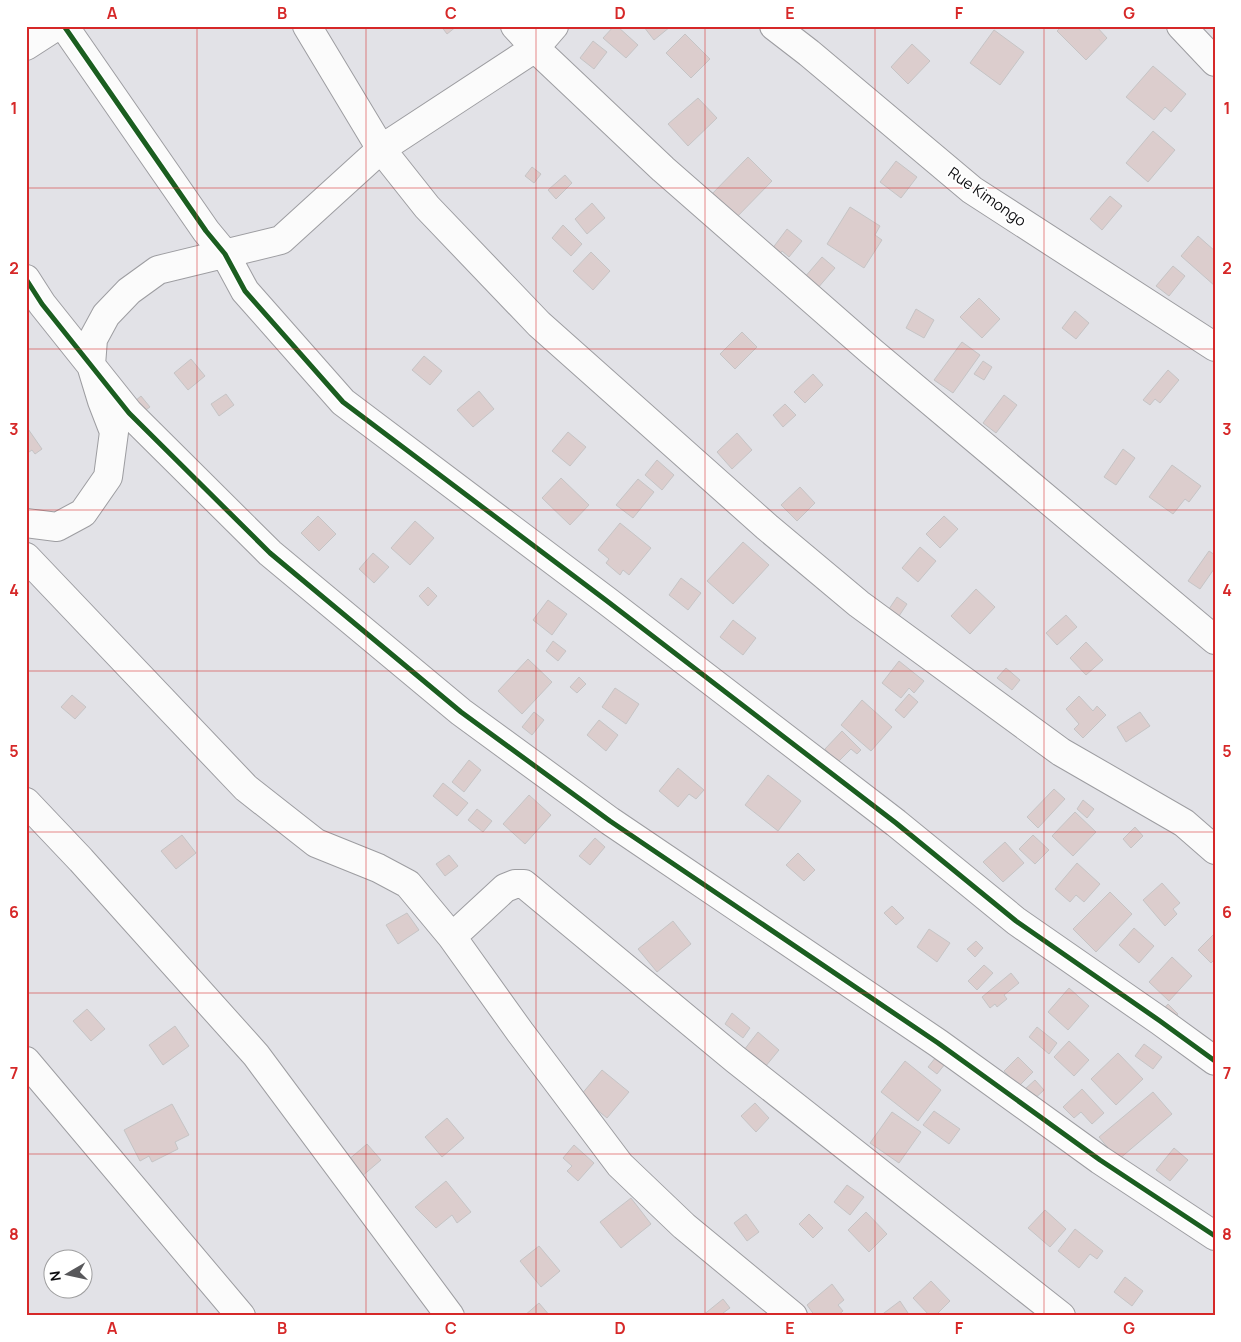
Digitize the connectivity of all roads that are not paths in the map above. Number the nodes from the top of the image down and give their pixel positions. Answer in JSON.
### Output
{"nodes":[{"id":1,"x":57,"y":26,"type":"edge"},
{"id":2,"x":64,"y":26,"type":"edge"},
{"id":3,"x":307,"y":26,"type":"edge"},
{"id":4,"x":515,"y":26,"type":"edge"},
{"id":5,"x":554,"y":26,"type":"edge"},
{"id":6,"x":774,"y":26,"type":"edge"},
{"id":7,"x":1182,"y":26,"type":"edge"},
{"id":8,"x":26,"y":46,"type":"edge"},
{"id":9,"x":535,"y":48,"type":"junction"},
{"id":10,"x":1215,"y":62,"type":"edge"},
{"id":11,"x":381,"y":149,"type":"junction"},
{"id":12,"x":225,"y":254,"type":"junction"},
{"id":13,"x":26,"y":279,"type":"edge"},
{"id":14,"x":1215,"y":347,"type":"edge"},
{"id":15,"x":91,"y":365,"type":"junction"},
{"id":16,"x":26,"y":523,"type":"edge"},
{"id":17,"x":26,"y":557,"type":"edge"},
{"id":18,"x":1215,"y":640,"type":"edge"},
{"id":19,"x":26,"y":802,"type":"edge"},
{"id":20,"x":1215,"y":850,"type":"edge"},
{"id":21,"x":452,"y":937,"type":"junction"},
{"id":22,"x":26,"y":1061,"type":"edge"},
{"id":23,"x":1215,"y":1061,"type":"edge"},
{"id":24,"x":1215,"y":1236,"type":"edge"},
{"id":25,"x":241,"y":1316,"type":"edge"},
{"id":26,"x":450,"y":1316,"type":"edge"},
{"id":27,"x":793,"y":1316,"type":"edge"},
{"id":28,"x":1061,"y":1316,"type":"edge"}],
"edges":[{"from":1,"to":8,"type":"street"},
{"from":2,"to":12,"type":"street"},
{"from":3,"to":11,"type":"street"},
{"from":4,"to":9,"type":"street"},
{"from":5,"to":9,"type":"street"},
{"from":6,"to":14,"type":"street","name":"Rue Kimongo"},
{"from":7,"to":10,"type":"street"},
{"from":9,"to":11,"type":"street"},
{"from":9,"to":18,"type":"street"},
{"from":11,"to":12,"type":"street"},
{"from":11,"to":20,"type":"street"},
{"from":12,"to":15,"type":"street"},
{"from":12,"to":23,"type":"street"},
{"from":13,"to":15,"type":"street"},
{"from":15,"to":16,"type":"street"},
{"from":15,"to":24,"type":"street"},
{"from":17,"to":21,"type":"street"},
{"from":19,"to":26,"type":"street"},
{"from":21,"to":27,"type":"street"},
{"from":21,"to":28,"type":"street"},
{"from":22,"to":25,"type":"street"}]}
